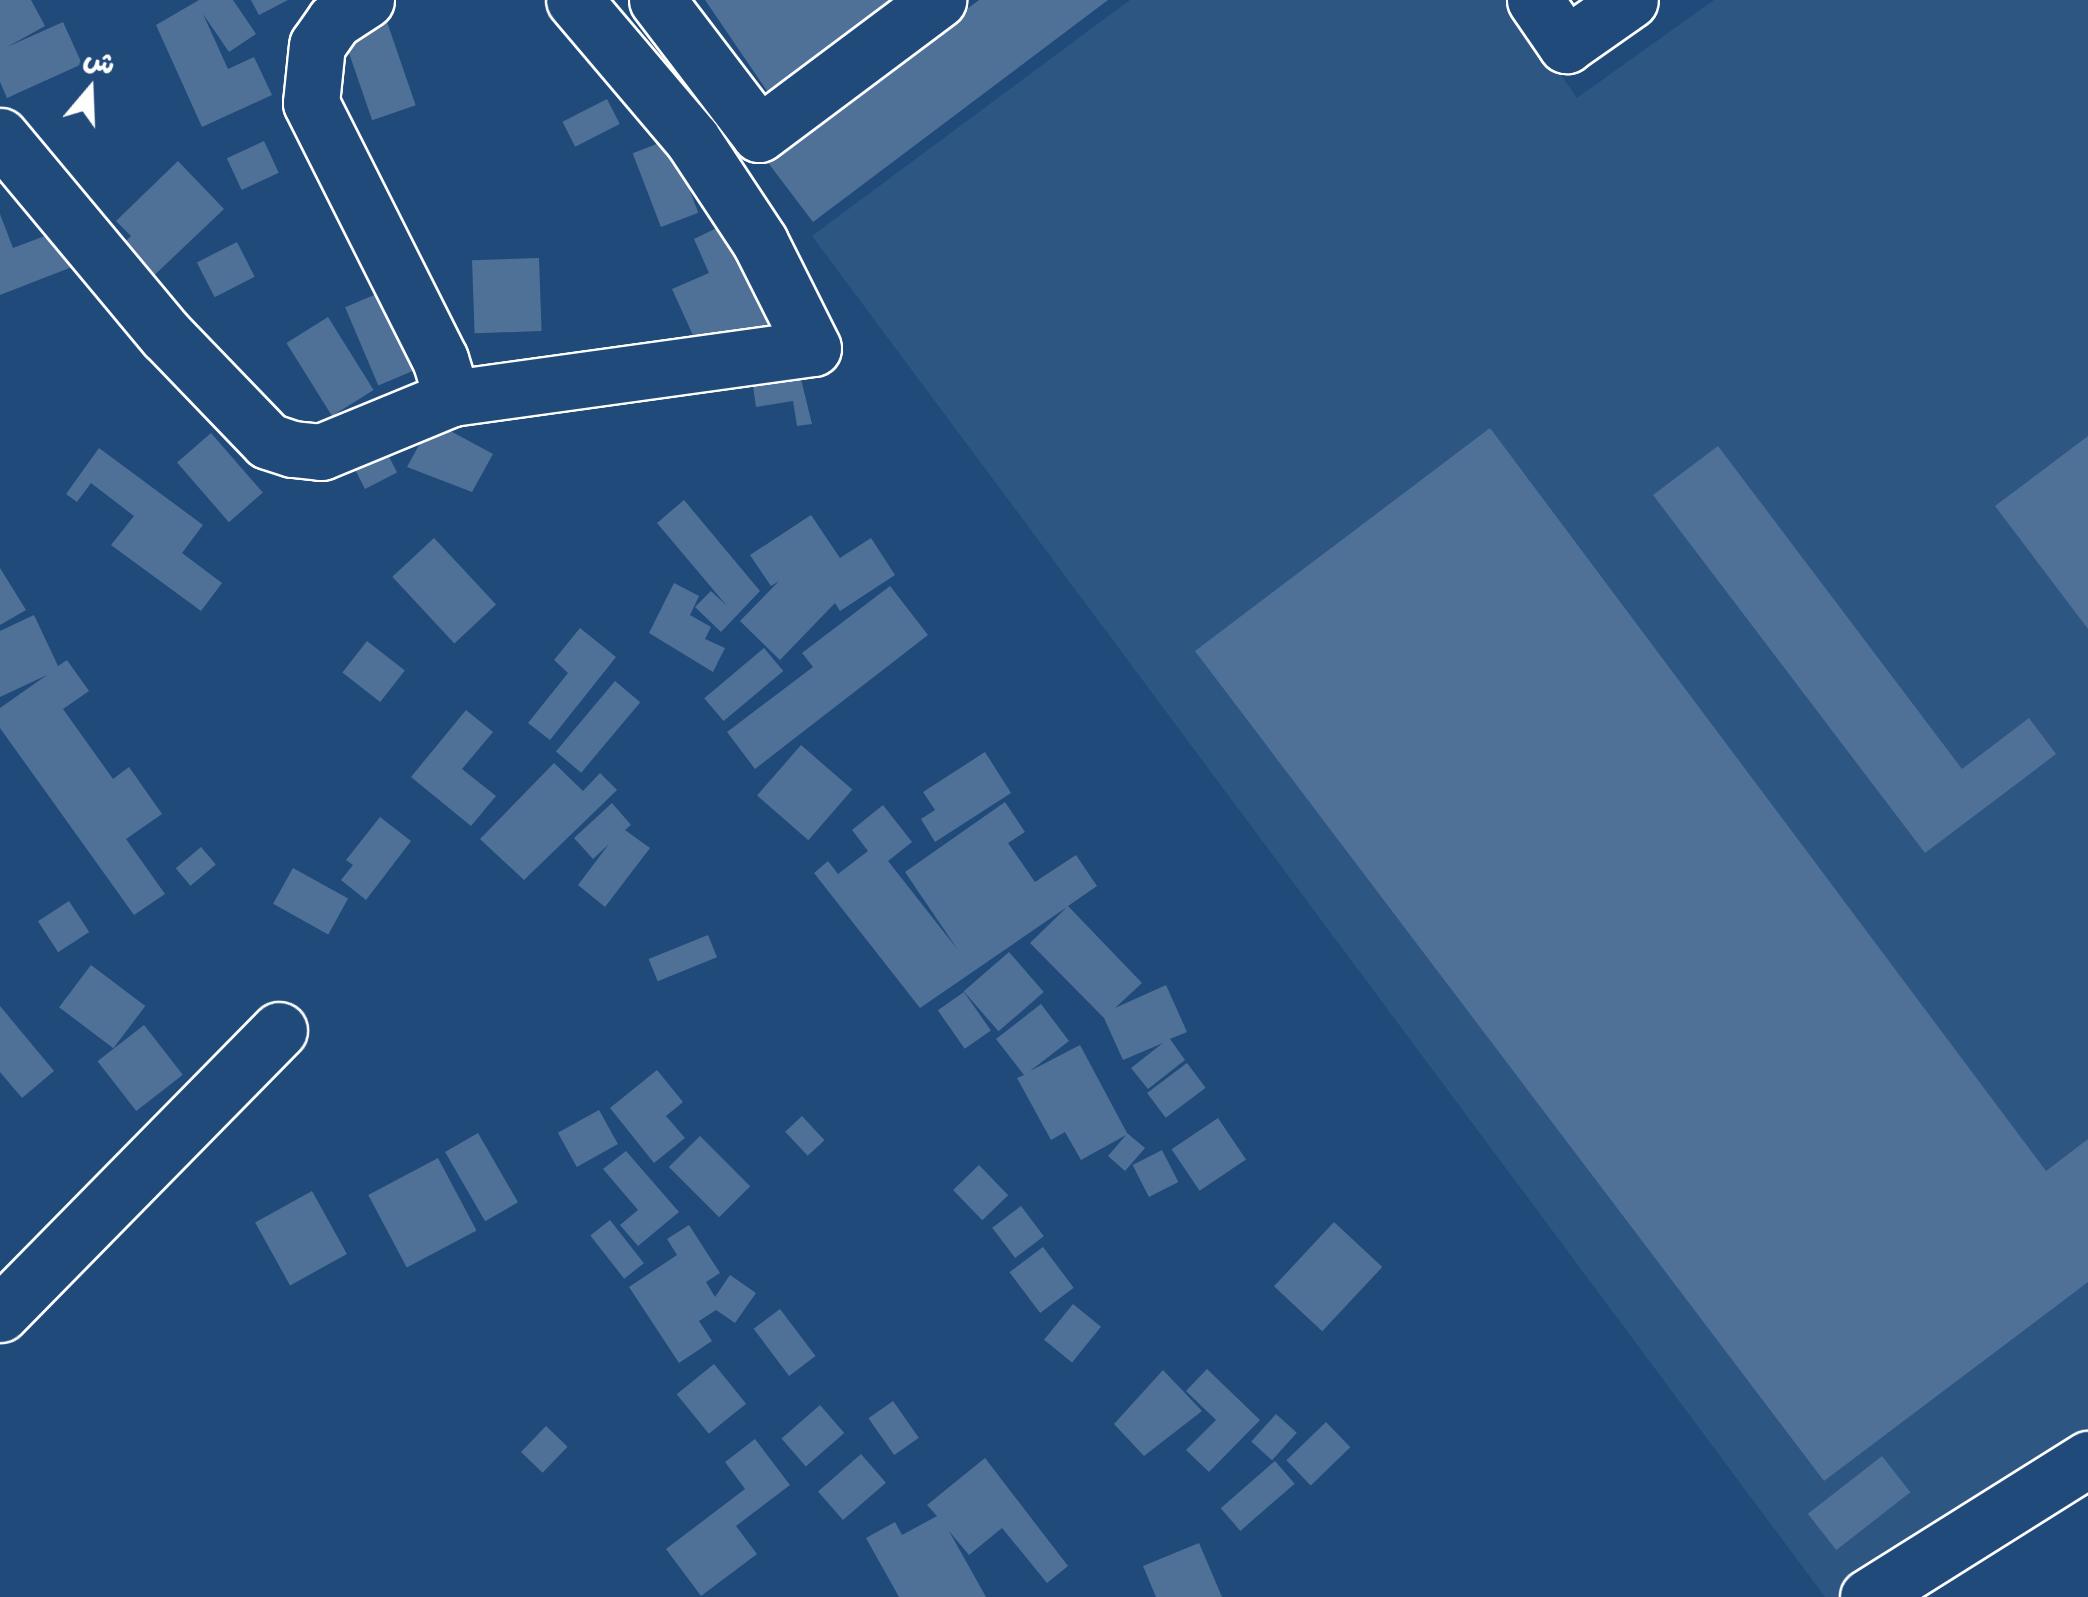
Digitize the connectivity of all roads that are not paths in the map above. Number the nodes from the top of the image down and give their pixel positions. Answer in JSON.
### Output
{"nodes":[{"id":1,"x":366,"y":0,"type":"edge"},
{"id":2,"x":574,"y":0,"type":"edge"},
{"id":3,"x":657,"y":0,"type":"edge"},
{"id":4,"x":938,"y":0,"type":"edge"},
{"id":5,"x":1535,"y":0,"type":"edge"},
{"id":6,"x":1630,"y":0,"type":"edge"},
{"id":7,"x":0,"y":136,"type":"edge"},
{"id":8,"x":452,"y":398,"type":"junction"},
{"id":9,"x":279,"y":1030,"type":"dead end"},
{"id":10,"x":0,"y":1314,"type":"edge"},
{"id":11,"x":2088,"y":1460,"type":"edge"},
{"id":12,"x":1868,"y":1597,"type":"edge"}],
"edges":[{"from":1,"to":8,"type":"street"},
{"from":2,"to":8,"type":"street"},
{"from":3,"to":4,"type":"street"},
{"from":5,"to":6,"type":"street"},
{"from":7,"to":8,"type":"street"},
{"from":9,"to":10,"type":"street"},
{"from":11,"to":12,"type":"street"}]}
